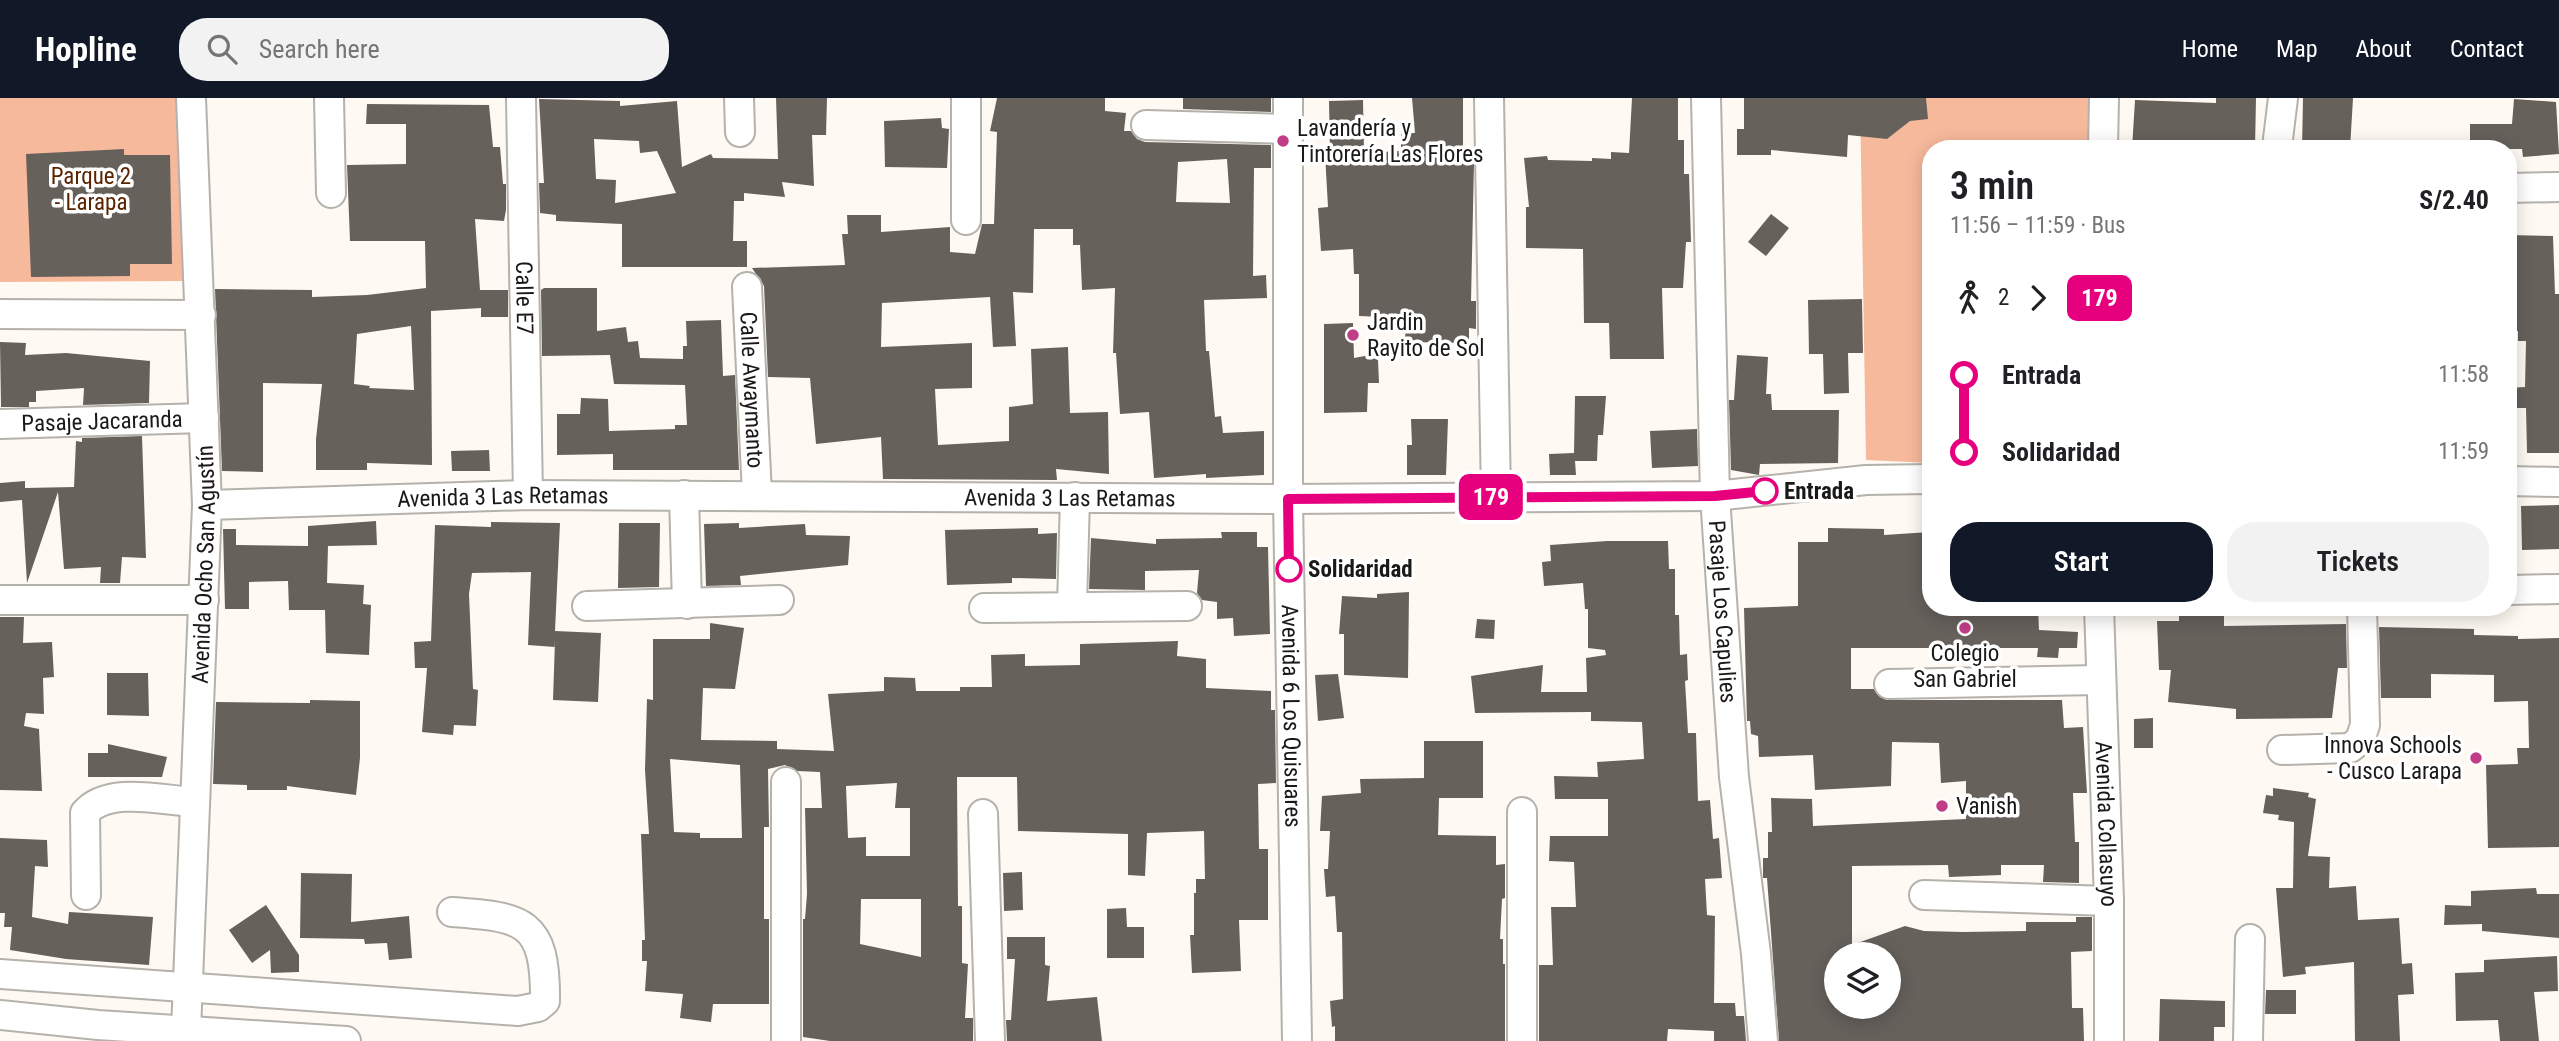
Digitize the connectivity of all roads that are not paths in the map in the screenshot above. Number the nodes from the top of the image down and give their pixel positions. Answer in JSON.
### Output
{"nodes":[{"id":1,"x":191,"y":98,"type":"edge"},
{"id":2,"x":329,"y":98,"type":"edge"},
{"id":3,"x":521,"y":98,"type":"edge"},
{"id":4,"x":739,"y":98,"type":"edge"},
{"id":5,"x":966,"y":98,"type":"edge"},
{"id":6,"x":1288,"y":98,"type":"edge"},
{"id":7,"x":1489,"y":98,"type":"edge"},
{"id":8,"x":1706,"y":98,"type":"edge"},
{"id":9,"x":2104,"y":98,"type":"edge"},
{"id":10,"x":2283,"y":98,"type":"edge"},
{"id":11,"x":1146,"y":125,"type":"dead end"},
{"id":12,"x":1288,"y":130,"type":"junction"},
{"id":13,"x":740,"y":132,"type":"dead end"},
{"id":14,"x":2278,"y":139,"type":"dead end"},
{"id":15,"x":2104,"y":140,"type":"edge"},
{"id":16,"x":2559,"y":187,"type":"edge"},
{"id":17,"x":2517,"y":188,"type":"edge"},
{"id":18,"x":331,"y":192,"type":"dead end"},
{"id":19,"x":966,"y":220,"type":"dead end"},
{"id":20,"x":747,"y":287,"type":"dead end"},
{"id":21,"x":0,"y":314,"type":"edge"},
{"id":22,"x":201,"y":315,"type":"junction"},
{"id":23,"x":204,"y":418,"type":"junction"},
{"id":24,"x":0,"y":424,"type":"edge"},
{"id":25,"x":1922,"y":479,"type":"edge"},
{"id":26,"x":2517,"y":481,"type":"edge"},
{"id":27,"x":2559,"y":482,"type":"edge"},
{"id":28,"x":757,"y":494,"type":"junction"},
{"id":29,"x":528,"y":495,"type":"junction"},
{"id":30,"x":684,"y":495,"type":"junction"},
{"id":31,"x":1715,"y":496,"type":"junction"},
{"id":32,"x":1075,"y":497,"type":"junction"},
{"id":33,"x":1496,"y":497,"type":"junction"},
{"id":34,"x":1288,"y":499,"type":"junction"},
{"id":35,"x":207,"y":505,"type":"junction"},
{"id":36,"x":2559,"y":589,"type":"edge"},
{"id":37,"x":2517,"y":590,"type":"edge"},
{"id":38,"x":0,"y":600,"type":"edge"},
{"id":39,"x":204,"y":600,"type":"junction"},
{"id":40,"x":779,"y":600,"type":"dead end"},
{"id":41,"x":687,"y":604,"type":"junction"},
{"id":42,"x":587,"y":606,"type":"dead end"},
{"id":43,"x":1186,"y":606,"type":"dead end"},
{"id":44,"x":1072,"y":607,"type":"junction"},
{"id":45,"x":984,"y":608,"type":"dead end"},
{"id":46,"x":2099,"y":616,"type":"edge"},
{"id":47,"x":2362,"y":616,"type":"edge"},
{"id":48,"x":2099,"y":680,"type":"junction"},
{"id":49,"x":1889,"y":684,"type":"dead end"},
{"id":50,"x":2282,"y":750,"type":"dead end"},
{"id":51,"x":786,"y":782,"type":"dead end"},
{"id":52,"x":193,"y":802,"type":"junction"},
{"id":53,"x":1522,"y":812,"type":"dead end"},
{"id":54,"x":983,"y":814,"type":"dead end"},
{"id":55,"x":86,"y":895,"type":"dead end"},
{"id":56,"x":1924,"y":895,"type":"dead end"},
{"id":57,"x":2109,"y":901,"type":"junction"},
{"id":58,"x":452,"y":912,"type":"dead end"},
{"id":59,"x":2250,"y":939,"type":"dead end"},
{"id":60,"x":0,"y":974,"type":"edge"},
{"id":61,"x":188,"y":987,"type":"junction"},
{"id":62,"x":0,"y":1015,"type":"edge"},
{"id":63,"x":186,"y":1031,"type":"junction"},
{"id":64,"x":346,"y":1041,"type":"edge"},
{"id":65,"x":786,"y":1041,"type":"edge"},
{"id":66,"x":990,"y":1041,"type":"edge"},
{"id":67,"x":1297,"y":1041,"type":"edge"},
{"id":68,"x":1522,"y":1041,"type":"edge"},
{"id":69,"x":1763,"y":1041,"type":"edge"},
{"id":70,"x":2109,"y":1041,"type":"edge"},
{"id":71,"x":2248,"y":1041,"type":"edge"}],
"edges":[{"from":1,"to":22,"type":"street","name":"Avenida Ocho San Agustín"},
{"from":2,"to":18,"type":"street"},
{"from":3,"to":29,"type":"street","name":"Calle E7"},
{"from":4,"to":13,"type":"street"},
{"from":5,"to":19,"type":"street"},
{"from":6,"to":12,"type":"street","name":"Avenida 6 Los Quisuares"},
{"from":7,"to":33,"type":"street"},
{"from":8,"to":31,"type":"street","name":"Pasaje Los Capulies"},
{"from":9,"to":15,"type":"street"},
{"from":10,"to":14,"type":"street"},
{"from":11,"to":12,"type":"street"},
{"from":12,"to":34,"type":"street","name":"Avenida 6 Los Quisuares"},
{"from":16,"to":17,"type":"street"},
{"from":20,"to":28,"type":"street","name":"Calle Awaymanto"},
{"from":21,"to":22,"type":"street"},
{"from":22,"to":23,"type":"street","name":"Avenida Ocho San Agustín"},
{"from":23,"to":24,"type":"street","name":"Pasaje Jacaranda"},
{"from":23,"to":35,"type":"street","name":"Avenida Ocho San Agustín"},
{"from":25,"to":31,"type":"street","name":"Avenida 3 Las Retamas"},
{"from":26,"to":27,"type":"street"},
{"from":28,"to":30,"type":"street","name":"Avenida 3 Las Retamas"},
{"from":28,"to":32,"type":"street","name":"Avenida 3 Las Retamas"},
{"from":29,"to":30,"type":"street","name":"Avenida 3 Las Retamas"},
{"from":29,"to":35,"type":"street","name":"Avenida 3 Las Retamas"},
{"from":30,"to":41,"type":"street"},
{"from":31,"to":33,"type":"street","name":"Avenida 3 Las Retamas"},
{"from":31,"to":69,"type":"street","name":"Pasaje Los Capulies"},
{"from":32,"to":34,"type":"street","name":"Avenida 3 Las Retamas"},
{"from":32,"to":44,"type":"street"},
{"from":33,"to":34,"type":"street","name":"Avenida 3 Las Retamas"},
{"from":34,"to":67,"type":"street","name":"Avenida 6 Los Quisuares"},
{"from":35,"to":39,"type":"street","name":"Avenida Ocho San Agustín"},
{"from":36,"to":37,"type":"street"},
{"from":38,"to":39,"type":"street"},
{"from":39,"to":52,"type":"street","name":"Avenida Ocho San Agustín"},
{"from":40,"to":41,"type":"street"},
{"from":41,"to":42,"type":"street"},
{"from":43,"to":44,"type":"street"},
{"from":44,"to":45,"type":"street"},
{"from":46,"to":48,"type":"street","name":"Avenida Collasuyo"},
{"from":47,"to":50,"type":"street"},
{"from":48,"to":49,"type":"street"},
{"from":48,"to":57,"type":"street","name":"Avenida Collasuyo"},
{"from":51,"to":65,"type":"street"},
{"from":52,"to":55,"type":"street"},
{"from":52,"to":61,"type":"street","name":"Avenida Ocho San Agustín"},
{"from":53,"to":68,"type":"street"},
{"from":54,"to":66,"type":"street"},
{"from":56,"to":57,"type":"street"},
{"from":57,"to":70,"type":"street","name":"Avenida Collasuyo"},
{"from":58,"to":61,"type":"street"},
{"from":59,"to":71,"type":"street"},
{"from":60,"to":61,"type":"street"},
{"from":61,"to":63,"type":"street","name":"Avenida Ocho San Agustín"},
{"from":62,"to":63,"type":"street"},
{"from":63,"to":64,"type":"street"}]}
